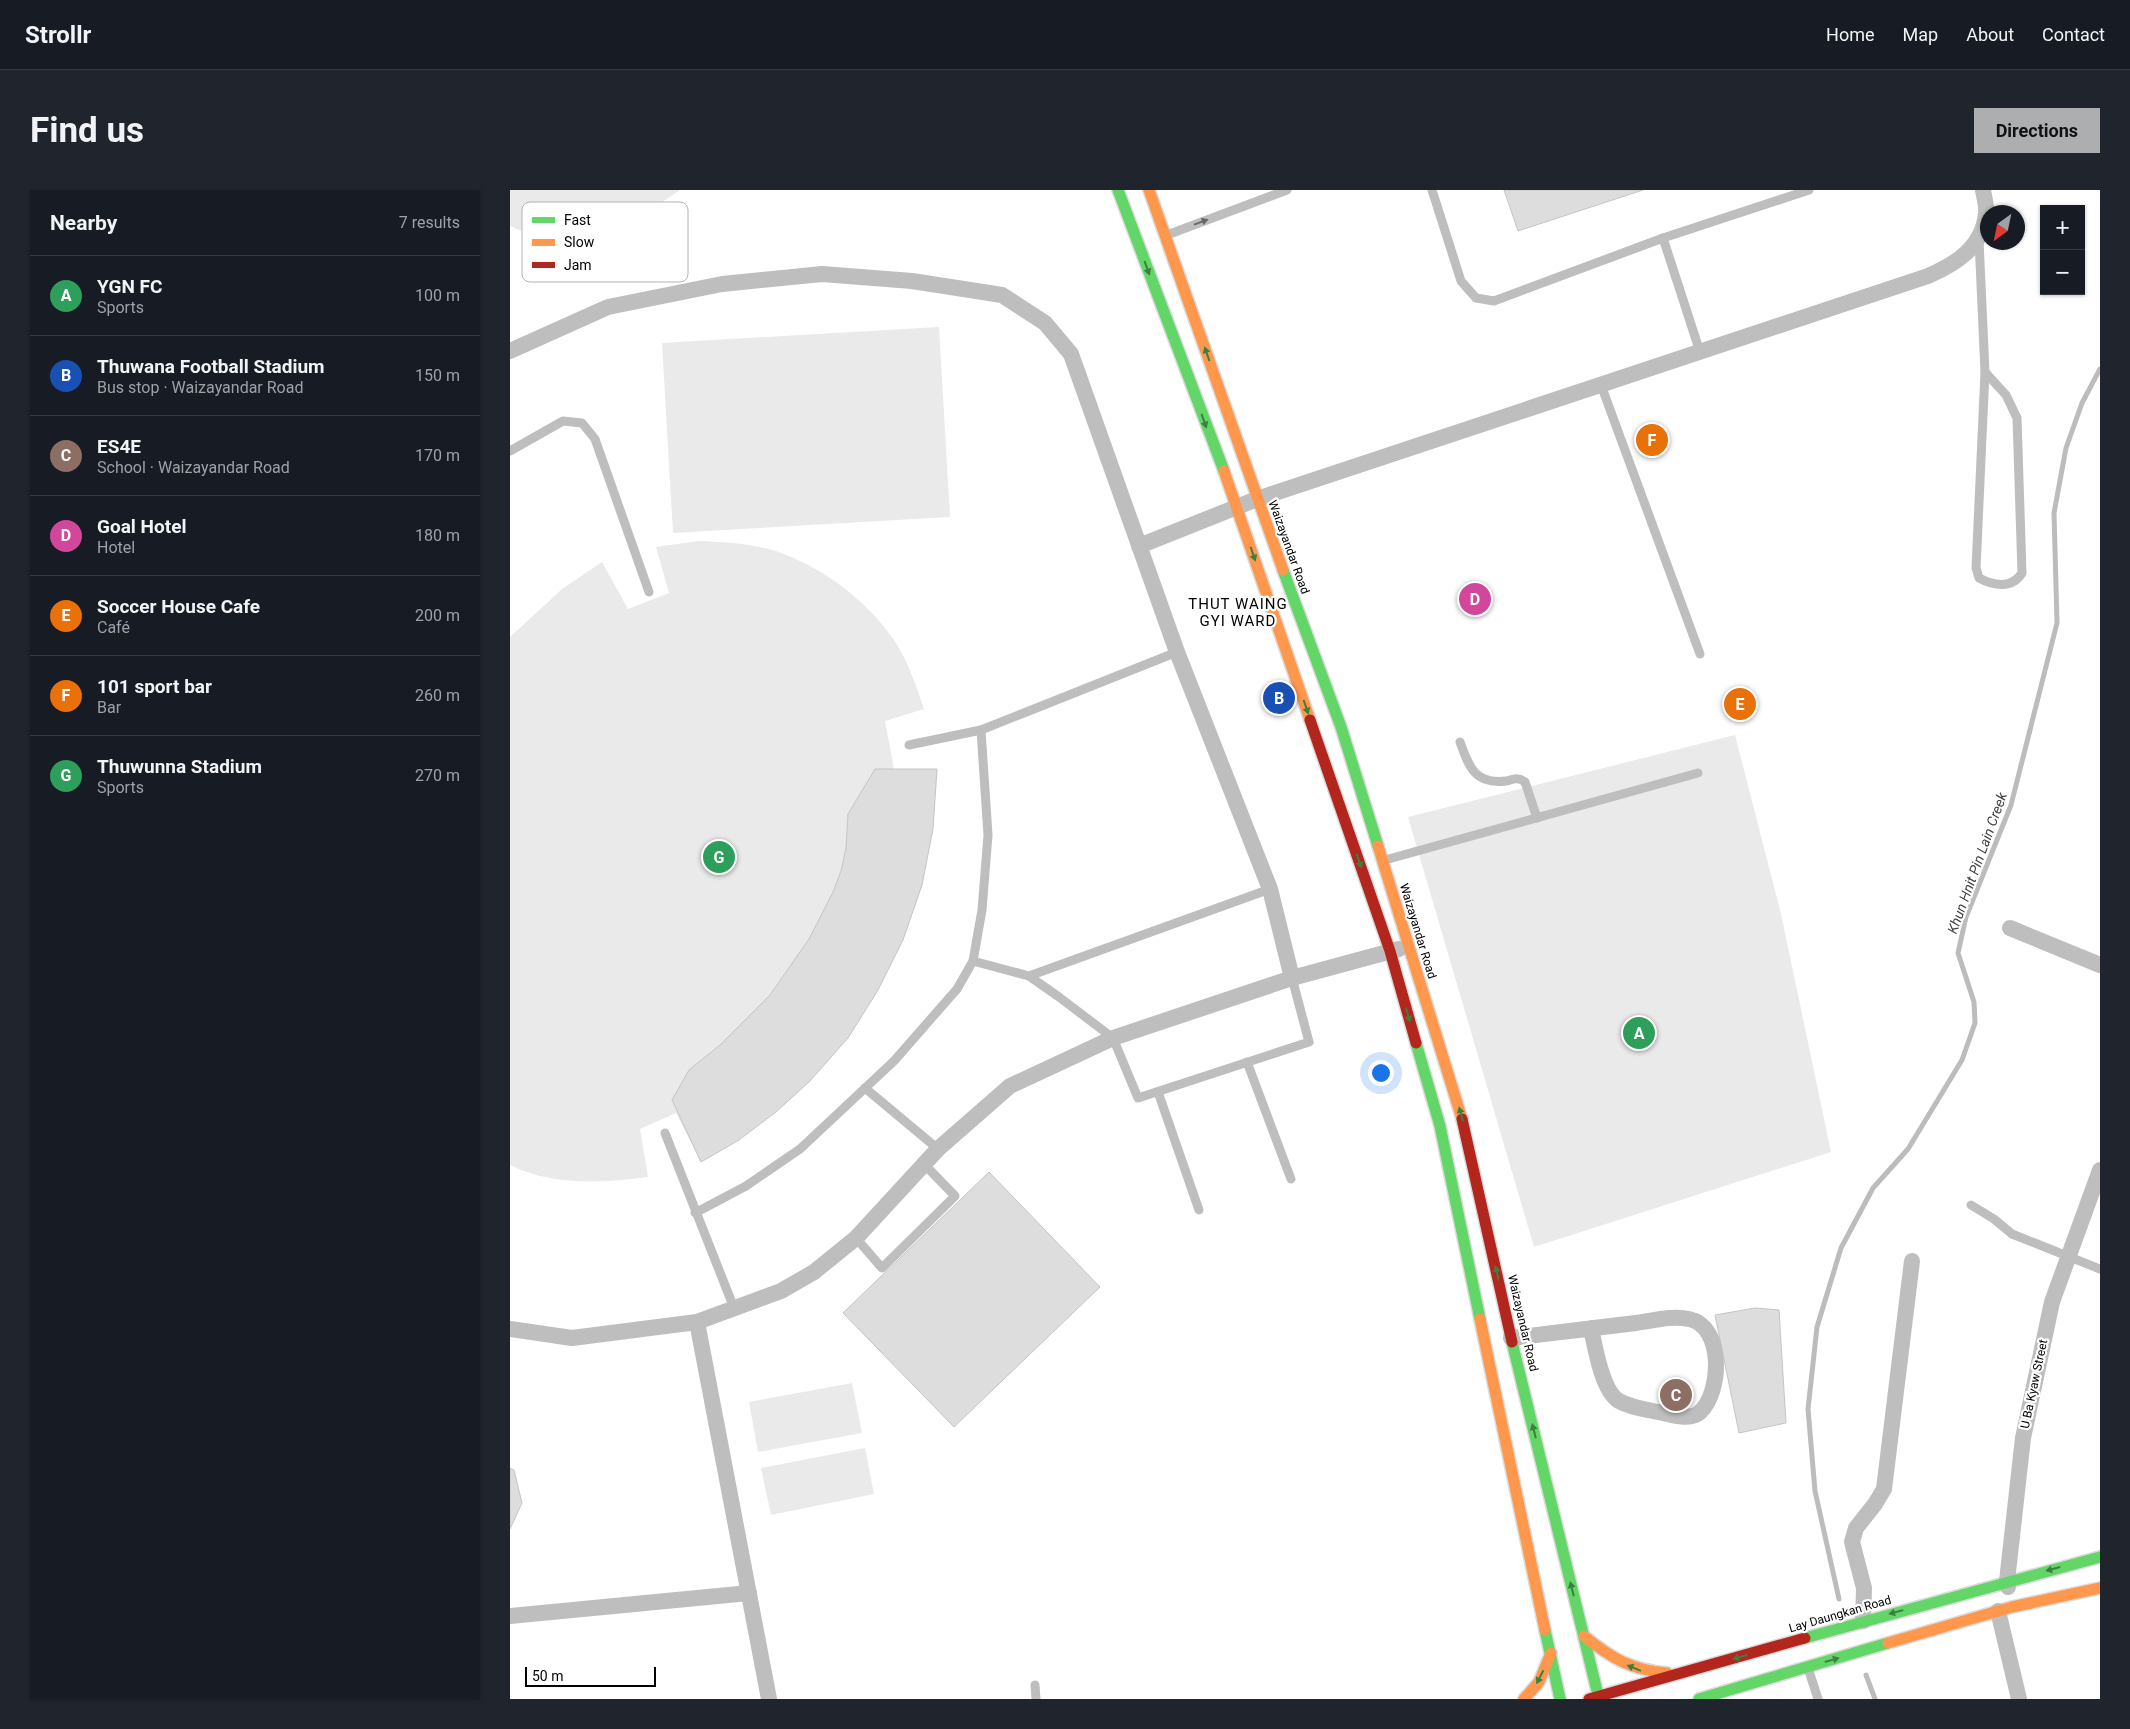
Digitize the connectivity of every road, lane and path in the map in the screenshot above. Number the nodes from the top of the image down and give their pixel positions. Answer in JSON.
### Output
{"nodes":[{"id":1,"x":1118,"y":190,"type":"edge"},
{"id":2,"x":1149,"y":190,"type":"edge"},
{"id":3,"x":1286,"y":190,"type":"edge"},
{"id":4,"x":1432,"y":190,"type":"edge"},
{"id":5,"x":1809,"y":190,"type":"edge"},
{"id":6,"x":1983,"y":190,"type":"edge"},
{"id":7,"x":1663,"y":238,"type":"junction"},
{"id":8,"x":1152,"y":239,"type":"junction"},
{"id":9,"x":1979,"y":240,"type":"junction"},
{"id":10,"x":510,"y":351,"type":"edge"},
{"id":11,"x":1700,"y":352,"type":"junction"},
{"id":12,"x":1985,"y":372,"type":"junction"},
{"id":13,"x":1601,"y":385,"type":"junction"},
{"id":14,"x":510,"y":451,"type":"edge"},
{"id":15,"x":1257,"y":500,"type":"junction"},
{"id":16,"x":1236,"y":508,"type":"junction"},
{"id":17,"x":1138,"y":546,"type":"junction"},
{"id":18,"x":648,"y":592,"type":"dead end"},
{"id":19,"x":1177,"y":652,"type":"junction"},
{"id":20,"x":1700,"y":654,"type":"dead end"},
{"id":21,"x":981,"y":730,"type":"junction"},
{"id":22,"x":1460,"y":742,"type":"dead end"},
{"id":23,"x":909,"y":745,"type":"dead end"},
{"id":24,"x":1698,"y":773,"type":"dead end"},
{"id":25,"x":1537,"y":818,"type":"junction"},
{"id":26,"x":1382,"y":861,"type":"junction"},
{"id":27,"x":1270,"y":889,"type":"junction"},
{"id":28,"x":2010,"y":928,"type":"dead end"},
{"id":29,"x":1408,"y":946,"type":"junction"},
{"id":30,"x":1390,"y":951,"type":"junction"},
{"id":31,"x":973,"y":961,"type":"junction"},
{"id":32,"x":2100,"y":965,"type":"edge"},
{"id":33,"x":1029,"y":976,"type":"junction"},
{"id":34,"x":1292,"y":978,"type":"junction"},
{"id":35,"x":1113,"y":1038,"type":"junction"},
{"id":36,"x":1247,"y":1062,"type":"junction"},
{"id":37,"x":865,"y":1088,"type":"junction"},
{"id":38,"x":1158,"y":1092,"type":"junction"},
{"id":39,"x":665,"y":1132,"type":"dead end"},
{"id":40,"x":938,"y":1149,"type":"junction"},
{"id":41,"x":924,"y":1164,"type":"junction"},
{"id":42,"x":2100,"y":1170,"type":"edge"},
{"id":43,"x":1291,"y":1179,"type":"dead end"},
{"id":44,"x":1971,"y":1205,"type":"dead end"},
{"id":45,"x":1198,"y":1210,"type":"dead end"},
{"id":46,"x":695,"y":1213,"type":"junction"},
{"id":47,"x":856,"y":1238,"type":"junction"},
{"id":48,"x":2068,"y":1257,"type":"junction"},
{"id":49,"x":1912,"y":1261,"type":"dead end"},
{"id":50,"x":2100,"y":1269,"type":"edge"},
{"id":51,"x":734,"y":1308,"type":"junction"},
{"id":52,"x":697,"y":1322,"type":"junction"},
{"id":53,"x":1590,"y":1328,"type":"junction"},
{"id":54,"x":510,"y":1330,"type":"edge"},
{"id":55,"x":1511,"y":1338,"type":"junction"},
{"id":56,"x":2100,"y":1557,"type":"edge"},
{"id":57,"x":2007,"y":1581,"type":"junction"},
{"id":58,"x":2100,"y":1588,"type":"edge"},
{"id":59,"x":749,"y":1593,"type":"junction"},
{"id":60,"x":2005,"y":1609,"type":"junction"},
{"id":61,"x":510,"y":1616,"type":"edge"},
{"id":62,"x":1863,"y":1621,"type":"junction"},
{"id":63,"x":1584,"y":1636,"type":"junction"},
{"id":64,"x":1551,"y":1653,"type":"junction"},
{"id":65,"x":1808,"y":1667,"type":"junction"},
{"id":66,"x":1682,"y":1673,"type":"junction"},
{"id":67,"x":1035,"y":1685,"type":"dead end"},
{"id":68,"x":1595,"y":1698,"type":"edge"},
{"id":69,"x":1707,"y":1698,"type":"edge"},
{"id":70,"x":769,"y":1699,"type":"edge"},
{"id":71,"x":1036,"y":1699,"type":"edge"},
{"id":72,"x":1524,"y":1699,"type":"edge"},
{"id":73,"x":1560,"y":1699,"type":"edge"},
{"id":74,"x":1818,"y":1699,"type":"edge"},
{"id":75,"x":2019,"y":1699,"type":"edge"}],
"edges":[{"from":1,"to":8,"type":"main road","name":"Waizayandar Road"},
{"from":2,"to":8,"type":"main road","name":"Waizayandar Road"},
{"from":8,"to":3,"type":"lane","one_way":true},
{"from":4,"to":7,"type":"lane"},
{"from":5,"to":7,"type":"lane"},
{"from":6,"to":9,"type":"street"},
{"from":7,"to":11,"type":"lane"},
{"from":15,"to":8,"type":"main road","name":"Waizayandar Road","one_way":true},
{"from":8,"to":16,"type":"main road","name":"Waizayandar Road","one_way":true},
{"from":9,"to":11,"type":"street"},
{"from":9,"to":12,"type":"lane"},
{"from":10,"to":17,"type":"street"},
{"from":11,"to":13,"type":"street"},
{"from":12,"to":12,"type":"lane"},
{"from":13,"to":15,"type":"street"},
{"from":13,"to":20,"type":"lane"},
{"from":14,"to":18,"type":"lane"},
{"from":15,"to":16,"type":"street"},
{"from":15,"to":26,"type":"main road","name":"Waizayandar Road"},
{"from":16,"to":17,"type":"street"},
{"from":16,"to":30,"type":"main road","name":"Waizayandar Road","one_way":true},
{"from":17,"to":19,"type":"street"},
{"from":19,"to":21,"type":"lane"},
{"from":19,"to":27,"type":"street"},
{"from":21,"to":23,"type":"lane"},
{"from":21,"to":31,"type":"lane"},
{"from":22,"to":25,"type":"lane"},
{"from":24,"to":25,"type":"lane"},
{"from":25,"to":26,"type":"lane"},
{"from":26,"to":29,"type":"main road","name":"Waizayandar Road"},
{"from":27,"to":33,"type":"lane"},
{"from":27,"to":34,"type":"street"},
{"from":28,"to":32,"type":"street"},
{"from":29,"to":30,"type":"street"},
{"from":55,"to":29,"type":"main road","name":"Waizayandar Road","one_way":true},
{"from":30,"to":34,"type":"street"},
{"from":30,"to":64,"type":"main road","name":"Waizayandar Road","one_way":true},
{"from":31,"to":33,"type":"lane"},
{"from":31,"to":37,"type":"lane"},
{"from":33,"to":35,"type":"lane"},
{"from":34,"to":35,"type":"street"},
{"from":34,"to":36,"type":"lane"},
{"from":35,"to":38,"type":"lane"},
{"from":35,"to":40,"type":"street"},
{"from":36,"to":38,"type":"lane"},
{"from":36,"to":43,"type":"lane"},
{"from":37,"to":40,"type":"lane"},
{"from":37,"to":46,"type":"lane"},
{"from":38,"to":45,"type":"lane"},
{"from":39,"to":46,"type":"lane"},
{"from":40,"to":41,"type":"street"},
{"from":41,"to":47,"type":"street"},
{"from":41,"to":47,"type":"lane"},
{"from":42,"to":48,"type":"street","name":"U Ba Kyaw Street"},
{"from":44,"to":48,"type":"lane"},
{"from":46,"to":51,"type":"lane"},
{"from":47,"to":51,"type":"street"},
{"from":48,"to":50,"type":"lane"},
{"from":48,"to":57,"type":"street","name":"U Ba Kyaw Street"},
{"from":49,"to":62,"type":"street"},
{"from":51,"to":52,"type":"street"},
{"from":52,"to":54,"type":"street"},
{"from":52,"to":59,"type":"street"},
{"from":53,"to":53,"type":"street"},
{"from":53,"to":55,"type":"street"},
{"from":63,"to":55,"type":"main road","name":"Waizayandar Road","one_way":true},
{"from":56,"to":57,"type":"main road","name":"Lay Daungkan Road","one_way":true},
{"from":57,"to":60,"type":"street","name":"U Ba Kyaw Street"},
{"from":57,"to":62,"type":"main road","name":"Lay Daungkan Road","one_way":true},
{"from":58,"to":60,"type":"main road"},
{"from":59,"to":61,"type":"street"},
{"from":59,"to":70,"type":"street"},
{"from":65,"to":60,"type":"main road","one_way":true},
{"from":60,"to":75,"type":"street","name":"U Ba Kyaw Street"},
{"from":62,"to":66,"type":"main road","name":"Lay Daungkan Road","one_way":true},
{"from":66,"to":63,"type":"main road","one_way":true},
{"from":63,"to":68,"type":"main road","name":"Waizayandar Road"},
{"from":64,"to":72,"type":"main road","one_way":true},
{"from":64,"to":73,"type":"main road","name":"Waizayandar Road"},
{"from":65,"to":69,"type":"main road"},
{"from":65,"to":74,"type":"lane"},
{"from":66,"to":68,"type":"main road","name":"Lay Daungkan Road"},
{"from":67,"to":71,"type":"lane"}]}
